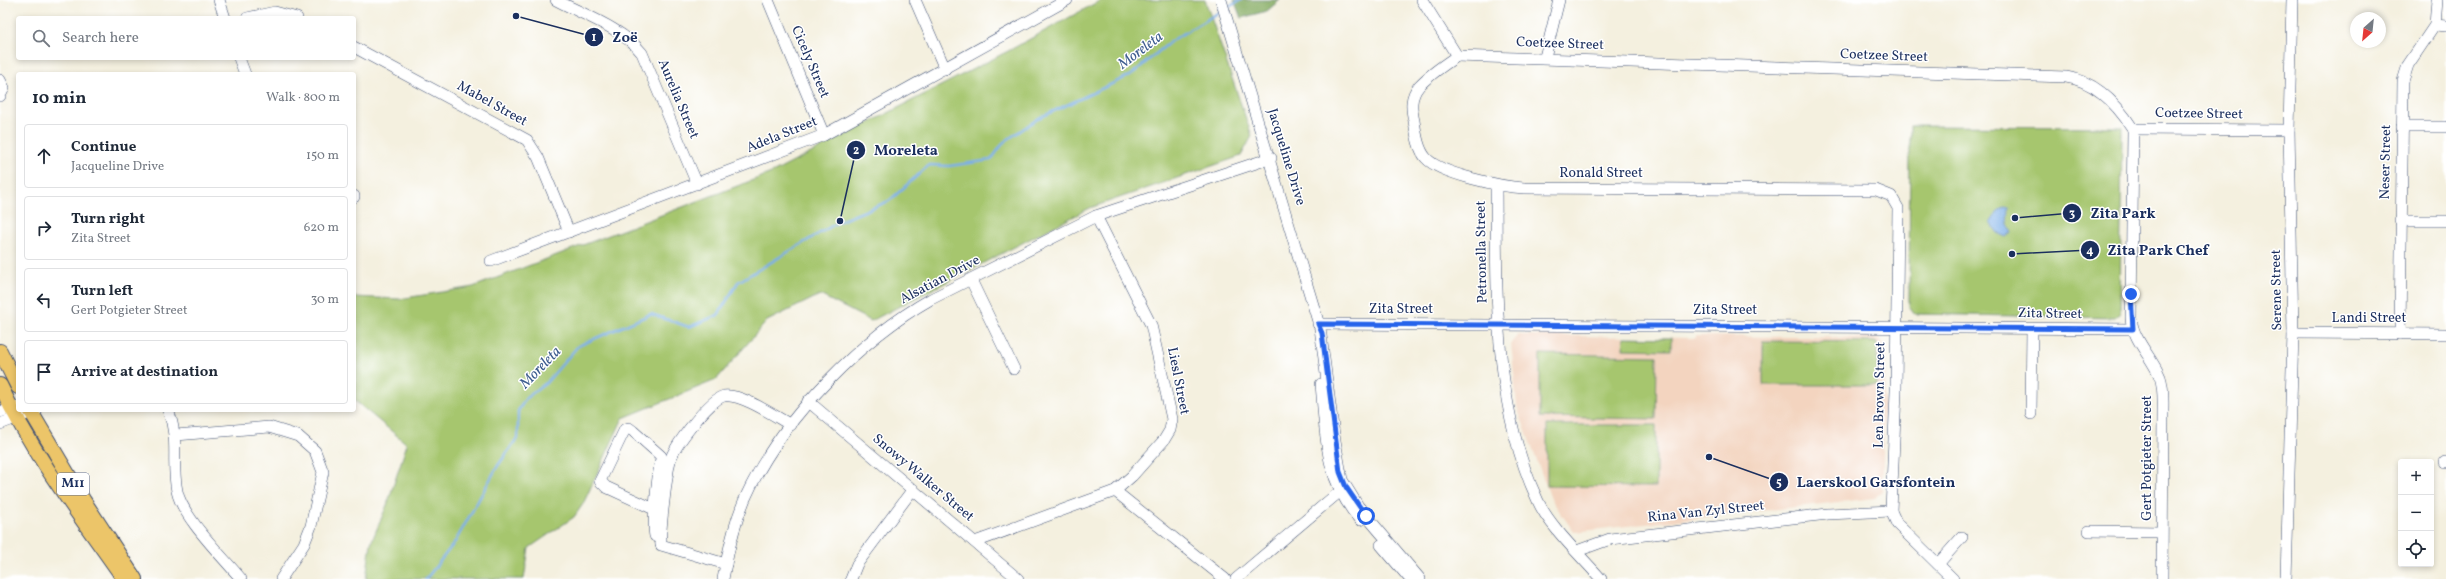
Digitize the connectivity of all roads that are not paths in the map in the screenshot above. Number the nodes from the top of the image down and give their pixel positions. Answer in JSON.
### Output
{"nodes":[{"id":1,"x":218,"y":0,"type":"edge"},
{"id":2,"x":556,"y":0,"type":"edge"},
{"id":3,"x":768,"y":0,"type":"edge"},
{"id":4,"x":916,"y":0,"type":"edge"},
{"id":5,"x":1067,"y":0,"type":"edge"},
{"id":6,"x":1221,"y":0,"type":"edge"},
{"id":7,"x":1422,"y":0,"type":"edge"},
{"id":8,"x":1559,"y":0,"type":"edge"},
{"id":9,"x":2292,"y":0,"type":"edge"},
{"id":10,"x":2437,"y":0,"type":"edge"},
{"id":11,"x":224,"y":16,"type":"edge"},
{"id":12,"x":256,"y":16,"type":"edge"},
{"id":13,"x":290,"y":16,"type":"edge"},
{"id":14,"x":2440,"y":26,"type":"edge"},
{"id":15,"x":356,"y":48,"type":"edge"},
{"id":16,"x":1457,"y":56,"type":"junction"},
{"id":17,"x":1545,"y":57,"type":"junction"},
{"id":18,"x":240,"y":60,"type":"edge"},
{"id":19,"x":945,"y":69,"type":"junction"},
{"id":20,"x":243,"y":72,"type":"edge"},
{"id":21,"x":0,"y":80,"type":"edge"},
{"id":22,"x":0,"y":96,"type":"edge"},
{"id":23,"x":2402,"y":127,"type":"junction"},
{"id":24,"x":2446,"y":127,"type":"edge"},
{"id":25,"x":2134,"y":129,"type":"junction"},
{"id":26,"x":2289,"y":130,"type":"junction"},
{"id":27,"x":824,"y":135,"type":"junction"},
{"id":28,"x":1271,"y":158,"type":"junction"},
{"id":29,"x":697,"y":184,"type":"junction"},
{"id":30,"x":1496,"y":185,"type":"junction"},
{"id":31,"x":1898,"y":208,"type":"joint"},
{"id":32,"x":1096,"y":216,"type":"junction"},
{"id":33,"x":2400,"y":221,"type":"junction"},
{"id":34,"x":2446,"y":222,"type":"edge"},
{"id":35,"x":569,"y":232,"type":"junction"},
{"id":36,"x":491,"y":261,"type":"dead end"},
{"id":37,"x":971,"y":280,"type":"junction"},
{"id":38,"x":1318,"y":324,"type":"junction"},
{"id":39,"x":1499,"y":324,"type":"junction"},
{"id":40,"x":1896,"y":326,"type":"junction"},
{"id":41,"x":2032,"y":329,"type":"junction"},
{"id":42,"x":2133,"y":329,"type":"junction"},
{"id":43,"x":2293,"y":333,"type":"junction"},
{"id":44,"x":2400,"y":334,"type":"junction"},
{"id":45,"x":2446,"y":334,"type":"edge"},
{"id":46,"x":0,"y":351,"type":"edge"},
{"id":47,"x":1014,"y":369,"type":"dead end"},
{"id":48,"x":16,"y":383,"type":"edge"},
{"id":49,"x":0,"y":385,"type":"edge"},
{"id":50,"x":808,"y":401,"type":"junction"},
{"id":51,"x":11,"y":411,"type":"edge"},
{"id":52,"x":33,"y":412,"type":"edge"},
{"id":53,"x":169,"y":412,"type":"edge"},
{"id":54,"x":2031,"y":414,"type":"dead end"},
{"id":55,"x":0,"y":424,"type":"edge"},
{"id":56,"x":791,"y":425,"type":"junction"},
{"id":57,"x":176,"y":435,"type":"junction"},
{"id":58,"x":913,"y":489,"type":"junction"},
{"id":59,"x":1342,"y":489,"type":"junction"},
{"id":60,"x":1115,"y":491,"type":"junction"},
{"id":61,"x":656,"y":510,"type":"junction"},
{"id":62,"x":1891,"y":511,"type":"junction"},
{"id":63,"x":2088,"y":531,"type":"dead end"},
{"id":64,"x":2161,"y":532,"type":"junction"},
{"id":65,"x":1962,"y":537,"type":"dead end"},
{"id":66,"x":975,"y":542,"type":"junction"},
{"id":67,"x":662,"y":543,"type":"junction"},
{"id":68,"x":1577,"y":550,"type":"junction"},
{"id":69,"x":726,"y":564,"type":"junction"},
{"id":70,"x":1938,"y":564,"type":"junction"},
{"id":71,"x":124,"y":579,"type":"edge"},
{"id":72,"x":135,"y":579,"type":"edge"},
{"id":73,"x":241,"y":579,"type":"edge"},
{"id":74,"x":281,"y":579,"type":"edge"},
{"id":75,"x":723,"y":579,"type":"edge"},
{"id":76,"x":851,"y":579,"type":"edge"},
{"id":77,"x":1018,"y":579,"type":"edge"},
{"id":78,"x":1225,"y":579,"type":"edge"},
{"id":79,"x":1236,"y":579,"type":"edge"},
{"id":80,"x":1410,"y":579,"type":"edge"},
{"id":81,"x":1420,"y":579,"type":"edge"},
{"id":82,"x":1601,"y":579,"type":"edge"},
{"id":83,"x":1954,"y":579,"type":"edge"},
{"id":84,"x":2162,"y":579,"type":"edge"},
{"id":85,"x":2286,"y":579,"type":"edge"}],
"edges":[{"from":1,"to":11,"type":"street"},
{"from":2,"to":29,"type":"street","name":"Aurelia Street"},
{"from":3,"to":27,"type":"street","name":"Cicely Street"},
{"from":4,"to":19,"type":"street"},
{"from":5,"to":19,"type":"street","name":"Adela Street"},
{"from":6,"to":28,"type":"street","name":"Jacqueline Drive"},
{"from":7,"to":16,"type":"street"},
{"from":8,"to":17,"type":"street"},
{"from":9,"to":26,"type":"street","name":"Serene Street"},
{"from":10,"to":14,"type":"street","name":"Neser Street"},
{"from":12,"to":13,"type":"street"},
{"from":14,"to":23,"type":"street","name":"Neser Street"},
{"from":15,"to":35,"type":"street","name":"Mabel Street"},
{"from":16,"to":17,"type":"street","name":"Coetzee Street"},
{"from":16,"to":30,"type":"street","name":"Ronald Street"},
{"from":17,"to":25,"type":"street","name":"Coetzee Street"},
{"from":18,"to":20,"type":"street"},
{"from":19,"to":27,"type":"street","name":"Adela Street"},
{"from":21,"to":22,"type":"street"},
{"from":23,"to":24,"type":"street"},
{"from":23,"to":33,"type":"street","name":"Neser Street"},
{"from":25,"to":26,"type":"street","name":"Coetzee Street"},
{"from":25,"to":42,"type":"street","name":"Gert Potgieter Street"},
{"from":26,"to":43,"type":"street","name":"Serene Street"},
{"from":27,"to":29,"type":"street","name":"Adela Street"},
{"from":28,"to":32,"type":"street","name":"Alsatian Drive"},
{"from":28,"to":38,"type":"street","name":"Jacqueline Drive"},
{"from":29,"to":35,"type":"street","name":"Adela Street"},
{"from":30,"to":31,"type":"street","name":"Ronald Street"},
{"from":30,"to":39,"type":"street","name":"Petronella Street"},
{"from":31,"to":40,"type":"street","name":"Len Brown Street"},
{"from":32,"to":37,"type":"street","name":"Alsatian Drive"},
{"from":32,"to":60,"type":"street","name":"Liesl Street"},
{"from":33,"to":34,"type":"street"},
{"from":33,"to":44,"type":"street","name":"Neser Street"},
{"from":35,"to":36,"type":"street","name":"Adela Street"},
{"from":37,"to":47,"type":"street"},
{"from":37,"to":50,"type":"street","name":"Alsatian Drive"},
{"from":38,"to":39,"type":"street","name":"Zita Street"},
{"from":38,"to":59,"type":"street","name":"Jacqueline Drive"},
{"from":39,"to":40,"type":"street","name":"Zita Street"},
{"from":39,"to":68,"type":"street","name":"Petronella Street"},
{"from":40,"to":41,"type":"street","name":"Zita Street"},
{"from":40,"to":62,"type":"street","name":"Len Brown Street"},
{"from":41,"to":42,"type":"street","name":"Zita Street"},
{"from":41,"to":54,"type":"street"},
{"from":42,"to":64,"type":"street","name":"Gert Potgieter Street"},
{"from":43,"to":44,"type":"street","name":"Landi Street"},
{"from":43,"to":85,"type":"street","name":"Serene Street"},
{"from":44,"to":45,"type":"street","name":"Landi Street"},
{"from":46,"to":48,"type":"main road"},
{"from":49,"to":51,"type":"main road","number":"M11"},
{"from":50,"to":56,"type":"street","name":"Alsatian Drive"},
{"from":50,"to":58,"type":"street","name":"Snowy Walker Street"},
{"from":51,"to":55,"type":"street"},
{"from":51,"to":71,"type":"main road","number":"M11"},
{"from":52,"to":72,"type":"main road","number":"M11"},
{"from":53,"to":57,"type":"street"},
{"from":56,"to":67,"type":"street"},
{"from":56,"to":69,"type":"street","name":"Alsatian Drive"},
{"from":57,"to":73,"type":"street"},
{"from":57,"to":74,"type":"street"},
{"from":58,"to":66,"type":"street","name":"Snowy Walker Street"},
{"from":58,"to":76,"type":"street"},
{"from":59,"to":79,"type":"street"},
{"from":59,"to":80,"type":"street","name":"Jacqueline Drive"},
{"from":59,"to":81,"type":"street","name":"Jacqueline Drive"},
{"from":60,"to":66,"type":"street","name":"Liesl Street"},
{"from":60,"to":78,"type":"street"},
{"from":61,"to":61,"type":"street"},
{"from":61,"to":67,"type":"street"},
{"from":62,"to":68,"type":"street","name":"Rina Van Zyl Street"},
{"from":62,"to":70,"type":"street"},
{"from":63,"to":64,"type":"street"},
{"from":64,"to":84,"type":"street","name":"Gert Potgieter Street"},
{"from":65,"to":70,"type":"street"},
{"from":66,"to":77,"type":"street","name":"Snowy Walker Street"},
{"from":67,"to":69,"type":"street"},
{"from":68,"to":82,"type":"street","name":"Petronella Street"},
{"from":69,"to":75,"type":"street","name":"Alsatian Drive"},
{"from":70,"to":83,"type":"street"}]}
